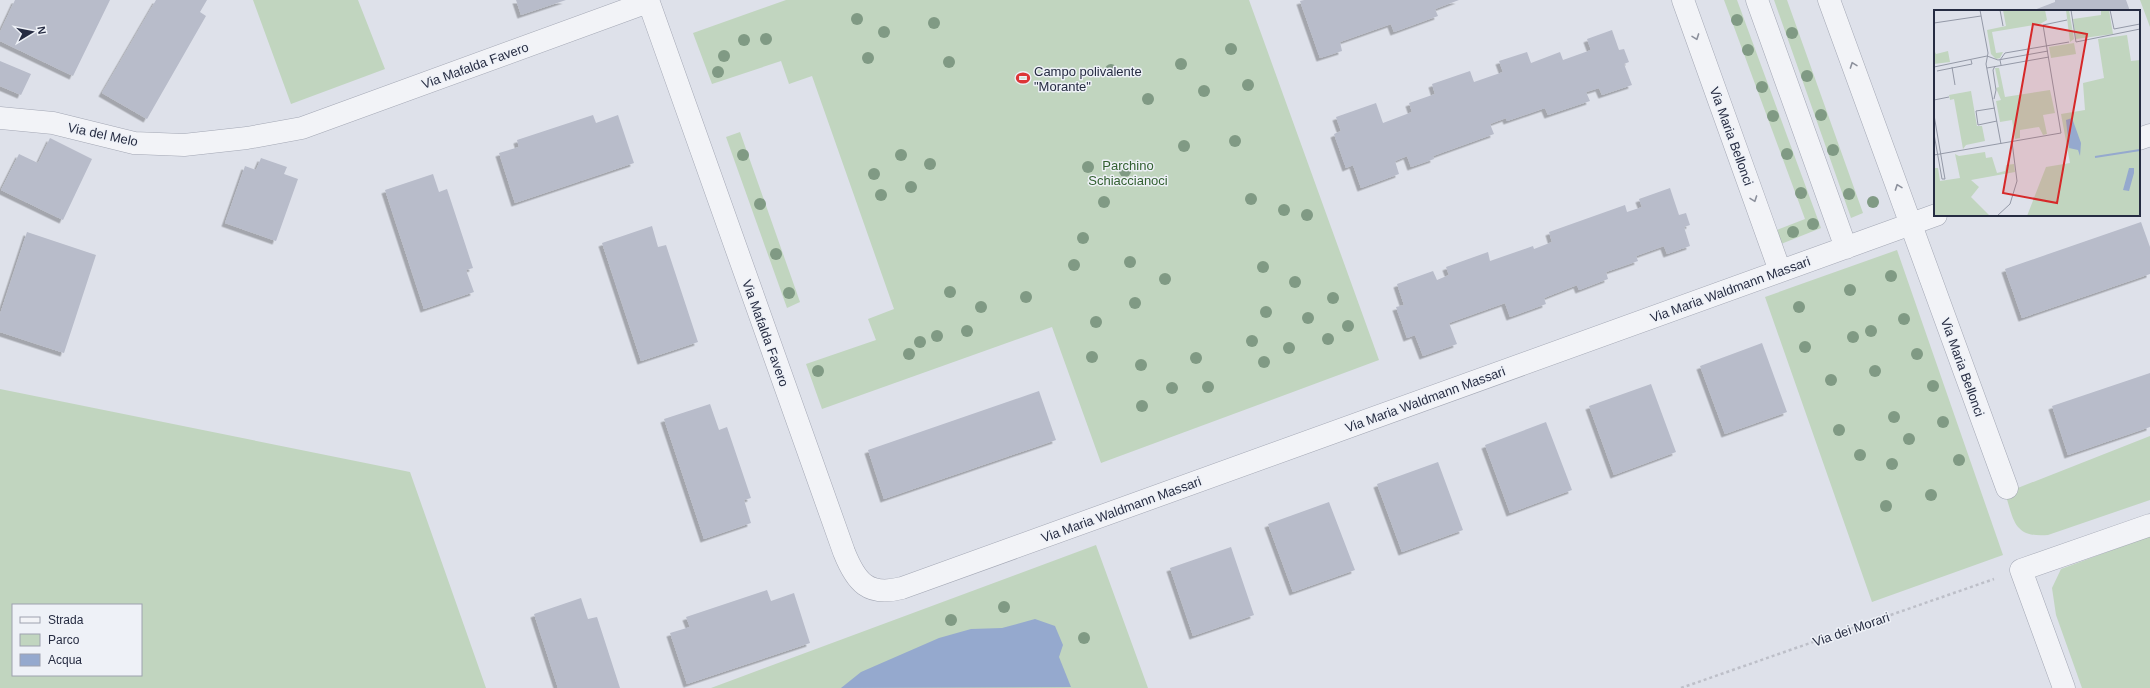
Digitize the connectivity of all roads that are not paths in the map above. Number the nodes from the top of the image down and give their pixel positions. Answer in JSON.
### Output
{"nodes":[{"id":1,"x":1683,"y":0,"type":"edge"},
{"id":2,"x":1757,"y":0,"type":"edge"},
{"id":3,"x":1829,"y":0,"type":"edge"},
{"id":4,"x":648,"y":1,"type":"edge"},
{"id":5,"x":0,"y":118,"type":"edge"},
{"id":6,"x":302,"y":128,"type":"joint"},
{"id":7,"x":2150,"y":136,"type":"edge"},
{"id":8,"x":2140,"y":140,"type":"edge"},
{"id":9,"x":1934,"y":216,"type":"edge"},
{"id":10,"x":1911,"y":224,"type":"junction"},
{"id":11,"x":1846,"y":248,"type":"junction"},
{"id":12,"x":1780,"y":271,"type":"junction"},
{"id":13,"x":2007,"y":488,"type":"dead end"},
{"id":14,"x":2150,"y":525,"type":"edge"},
{"id":15,"x":940,"y":574,"type":"joint"},
{"id":16,"x":2064,"y":688,"type":"edge"}],
"edges":[{"from":1,"to":12,"type":"street","name":"Via Maria Bellonci","one_way":true},
{"from":2,"to":11,"type":"street"},
{"from":10,"to":3,"type":"street","name":"Via Maria Bellonci","one_way":true},
{"from":4,"to":6,"type":"street","name":"Via Mafalda Favero"},
{"from":4,"to":15,"type":"street","name":"Via Mafalda Favero"},
{"from":5,"to":6,"type":"street","name":"Via del Melo"},
{"from":7,"to":8,"type":"street"},
{"from":9,"to":10,"type":"street"},
{"from":10,"to":11,"type":"street","name":"Via Maria Waldmann Massari"},
{"from":10,"to":13,"type":"street","name":"Via Maria Bellonci"},
{"from":11,"to":12,"type":"street","name":"Via Maria Waldmann Massari"},
{"from":12,"to":15,"type":"street","name":"Via Maria Waldmann Massari"},
{"from":14,"to":16,"type":"street"}]}
